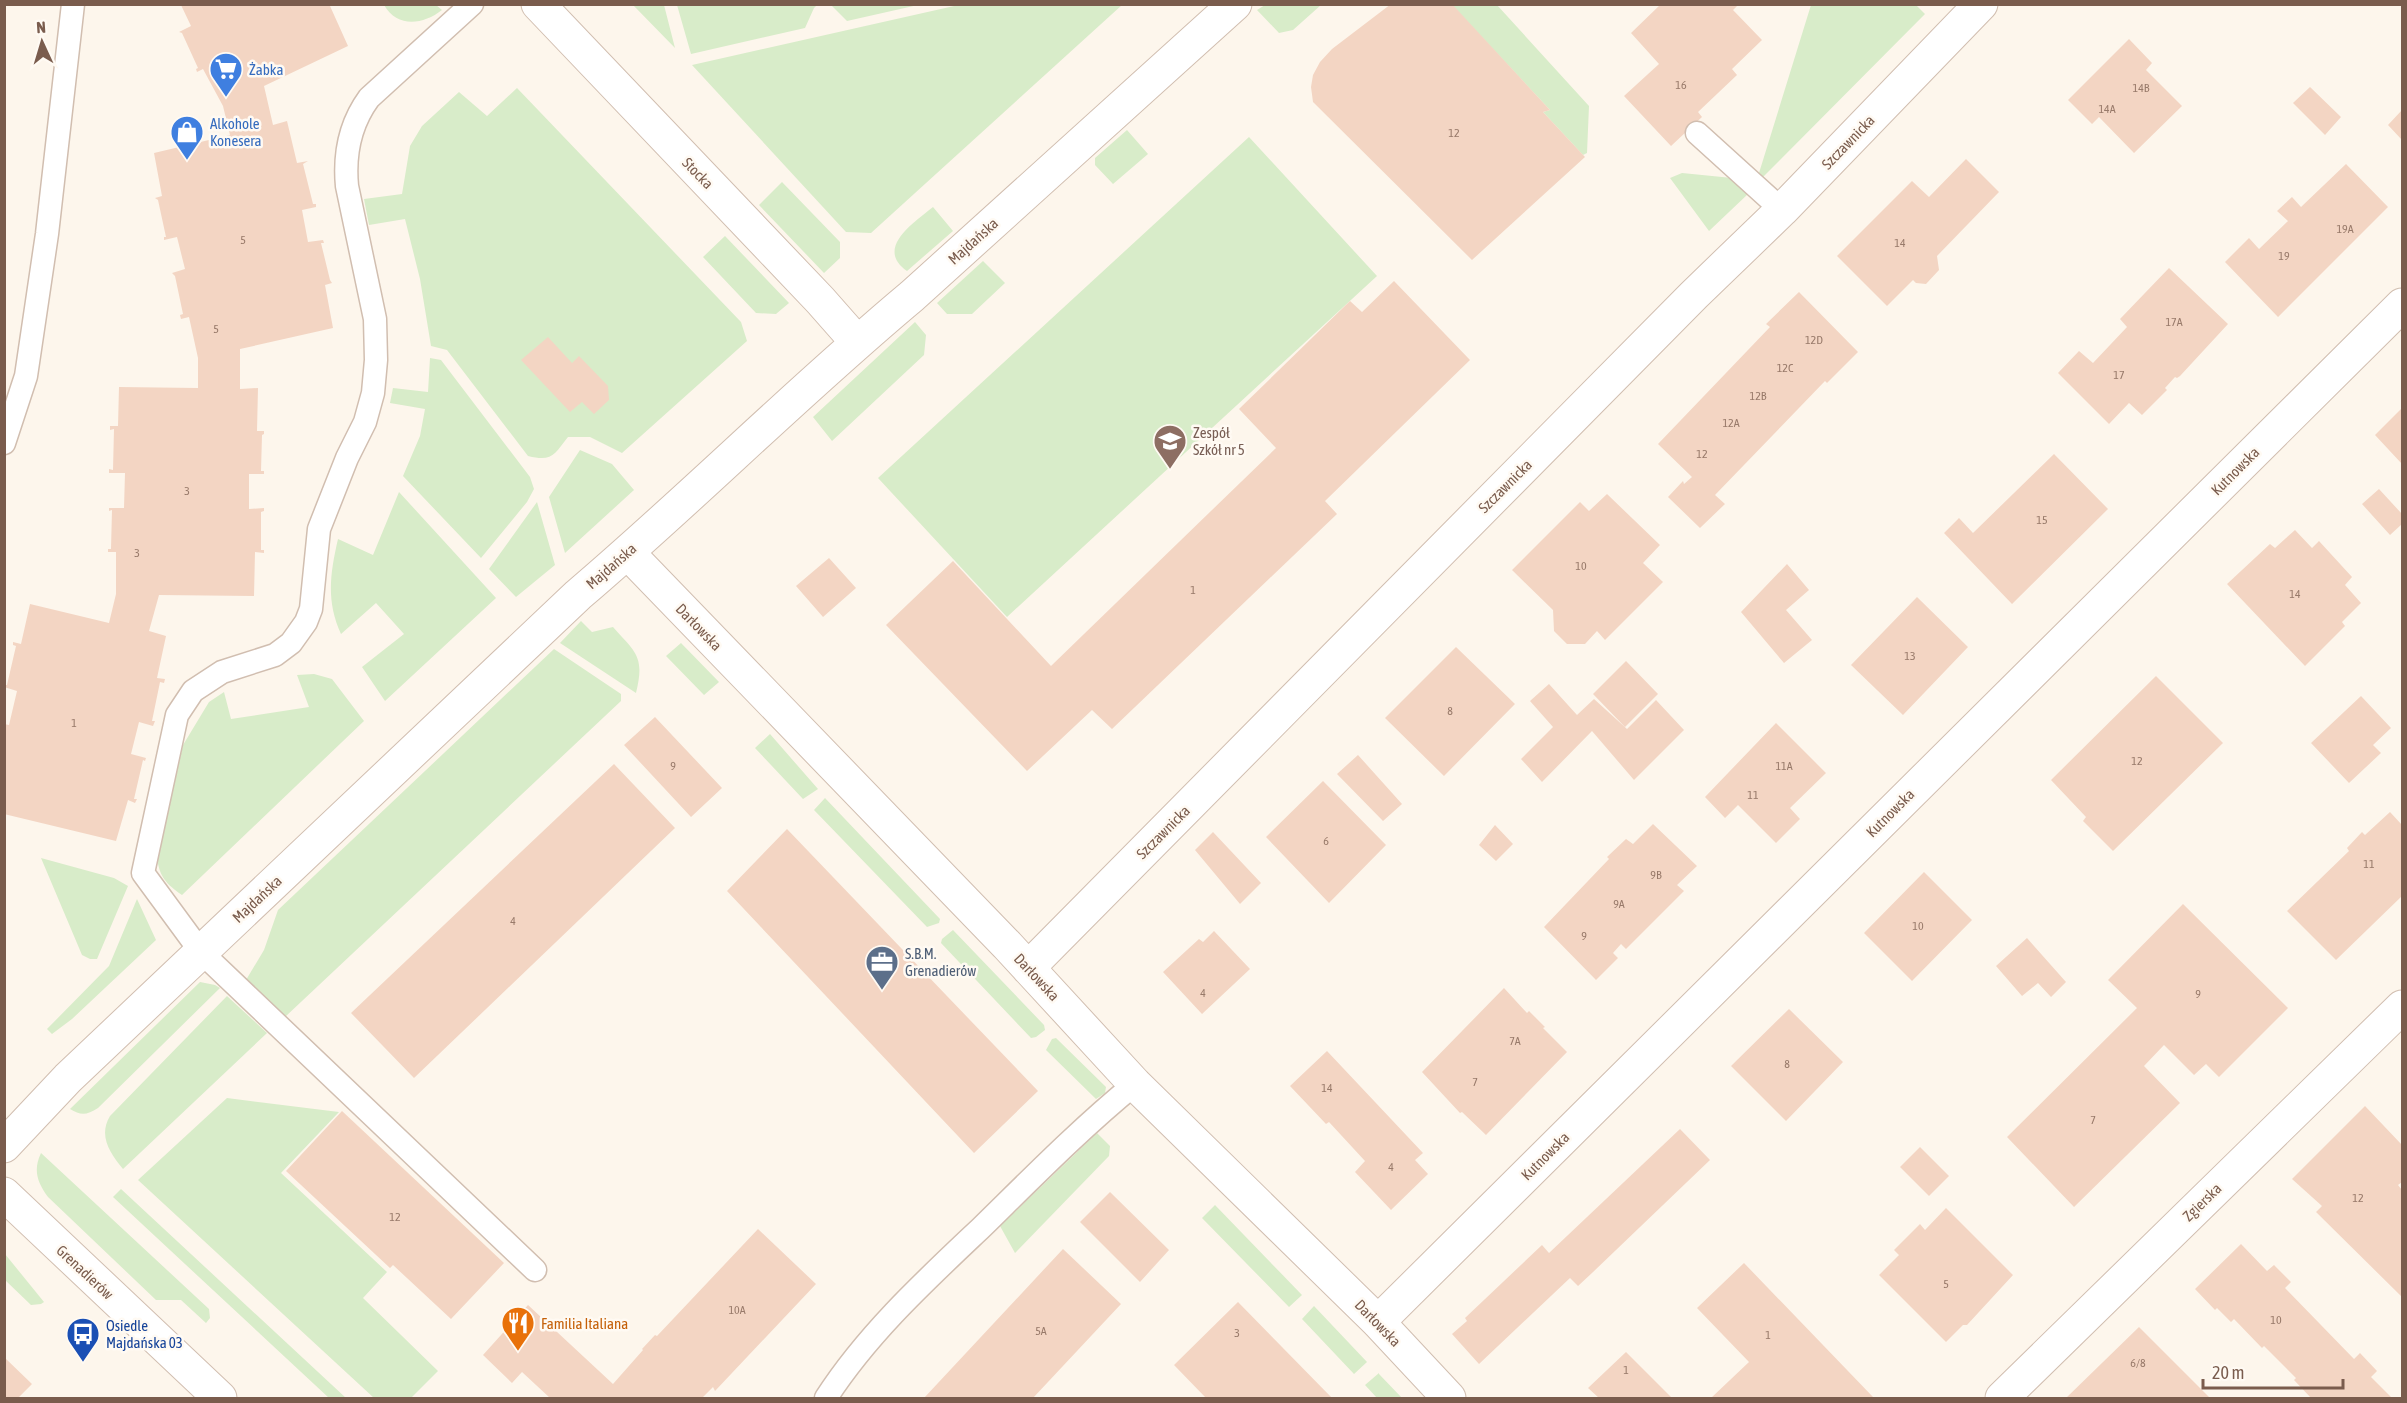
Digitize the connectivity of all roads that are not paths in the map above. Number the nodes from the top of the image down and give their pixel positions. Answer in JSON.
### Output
{"nodes":[{"id":1,"x":73,"y":4,"type":"edge"},
{"id":2,"x":472,"y":4,"type":"edge"},
{"id":3,"x":538,"y":4,"type":"edge"},
{"id":4,"x":1235,"y":4,"type":"edge"},
{"id":5,"x":1982,"y":4,"type":"edge"},
{"id":6,"x":1697,"y":133,"type":"dead end"},
{"id":7,"x":1782,"y":210,"type":"junction"},
{"id":8,"x":2403,"y":305,"type":"edge"},
{"id":9,"x":856,"y":342,"type":"junction"},
{"id":10,"x":4,"y":443,"type":"edge"},
{"id":11,"x":628,"y":553,"type":"junction"},
{"id":12,"x":201,"y":952,"type":"junction"},
{"id":13,"x":1028,"y":968,"type":"junction"},
{"id":14,"x":2403,"y":1007,"type":"edge"},
{"id":15,"x":1135,"y":1084,"type":"junction"},
{"id":16,"x":4,"y":1146,"type":"edge"},
{"id":17,"x":4,"y":1194,"type":"edge"},
{"id":18,"x":535,"y":1270,"type":"dead end"},
{"id":19,"x":1378,"y":1322,"type":"junction"},
{"id":20,"x":220,"y":1398,"type":"edge"},
{"id":21,"x":826,"y":1398,"type":"edge"},
{"id":22,"x":1449,"y":1398,"type":"edge"},
{"id":23,"x":2002,"y":1398,"type":"edge"}],
"edges":[{"from":1,"to":10,"type":"lane"},
{"from":2,"to":12,"type":"lane"},
{"from":3,"to":9,"type":"street","name":"Stocka"},
{"from":4,"to":9,"type":"street","name":"Majdańska"},
{"from":5,"to":7,"type":"street","name":"Szczawnicka"},
{"from":6,"to":7,"type":"lane"},
{"from":7,"to":13,"type":"street","name":"Szczawnicka"},
{"from":8,"to":19,"type":"street","name":"Kutnowska"},
{"from":9,"to":11,"type":"street","name":"Majdańska"},
{"from":11,"to":12,"type":"street","name":"Majdańska"},
{"from":11,"to":13,"type":"street","name":"Darłowska"},
{"from":12,"to":16,"type":"street","name":"Majdańska"},
{"from":12,"to":18,"type":"lane"},
{"from":13,"to":15,"type":"street","name":"Darłowska"},
{"from":14,"to":23,"type":"street","name":"Zgierska"},
{"from":15,"to":19,"type":"street","name":"Darłowska"},
{"from":15,"to":21,"type":"lane"},
{"from":17,"to":20,"type":"street","name":"Grenadierów"},
{"from":19,"to":22,"type":"street","name":"Darłowska"}]}
